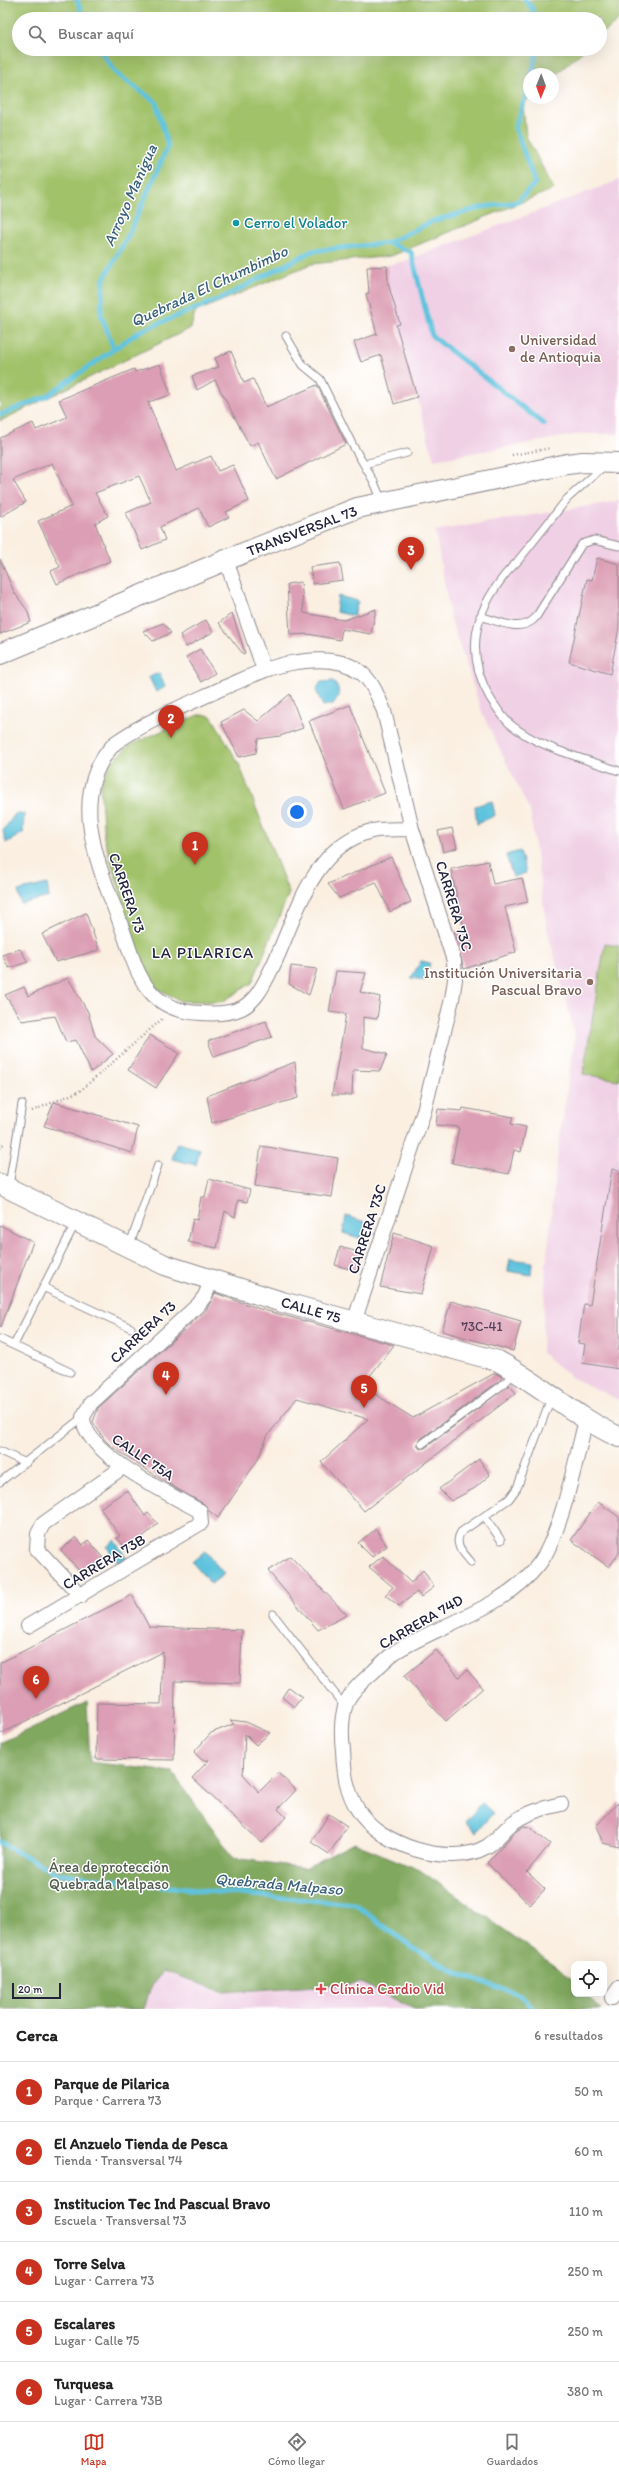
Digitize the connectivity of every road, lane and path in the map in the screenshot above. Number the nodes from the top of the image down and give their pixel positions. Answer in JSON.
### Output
{"nodes":[{"id":1,"x":286,"y":336,"type":"dead end"},
{"id":2,"x":407,"y":453,"type":"dead end"},
{"id":3,"x":613,"y":463,"type":"edge"},
{"id":4,"x":364,"y":464,"type":"junction"},
{"id":5,"x":383,"y":503,"type":"junction"},
{"id":6,"x":619,"y":546,"type":"edge"},
{"id":7,"x":226,"y":560,"type":"junction"},
{"id":8,"x":480,"y":616,"type":"junction"},
{"id":9,"x":0,"y":654,"type":"edge"},
{"id":10,"x":332,"y":660,"type":"joint"},
{"id":11,"x":264,"y":670,"type":"junction"},
{"id":12,"x":619,"y":771,"type":"edge"},
{"id":13,"x":412,"y":829,"type":"junction"},
{"id":14,"x":173,"y":1010,"type":"junction"},
{"id":15,"x":22,"y":1104,"type":"dead end"},
{"id":16,"x":16,"y":1129,"type":"junction"},
{"id":17,"x":0,"y":1148,"type":"edge"},
{"id":18,"x":158,"y":1165,"type":"dead end"},
{"id":19,"x":4,"y":1186,"type":"edge"},
{"id":20,"x":76,"y":1222,"type":"junction"},
{"id":21,"x":128,"y":1249,"type":"junction"},
{"id":22,"x":211,"y":1281,"type":"junction"},
{"id":23,"x":45,"y":1288,"type":"junction"},
{"id":24,"x":354,"y":1322,"type":"junction"},
{"id":25,"x":131,"y":1328,"type":"dead end"},
{"id":26,"x":0,"y":1339,"type":"edge"},
{"id":27,"x":14,"y":1345,"type":"junction"},
{"id":28,"x":517,"y":1371,"type":"junction"},
{"id":29,"x":70,"y":1372,"type":"dead end"},
{"id":30,"x":552,"y":1396,"type":"junction"},
{"id":31,"x":83,"y":1417,"type":"junction"},
{"id":32,"x":586,"y":1420,"type":"junction"},
{"id":33,"x":619,"y":1437,"type":"edge"},
{"id":34,"x":422,"y":1444,"type":"dead end"},
{"id":35,"x":0,"y":1451,"type":"edge"},
{"id":36,"x":26,"y":1463,"type":"junction"},
{"id":37,"x":123,"y":1467,"type":"junction"},
{"id":38,"x":0,"y":1482,"type":"edge"},
{"id":39,"x":485,"y":1517,"type":"junction"},
{"id":40,"x":197,"y":1526,"type":"joint"},
{"id":41,"x":502,"y":1540,"type":"dead end"},
{"id":42,"x":471,"y":1562,"type":"dead end"},
{"id":43,"x":82,"y":1596,"type":"junction"},
{"id":44,"x":273,"y":1614,"type":"dead end"},
{"id":45,"x":28,"y":1626,"type":"dead end"},
{"id":46,"x":346,"y":1708,"type":"junction"},
{"id":47,"x":561,"y":1804,"type":"dead end"}],
"edges":[{"from":1,"to":4,"type":"lane"},
{"from":2,"to":4,"type":"lane"},
{"from":3,"to":5,"type":"street","name":"TRANSVERSAL 73"},
{"from":3,"to":8,"type":"lane"},
{"from":4,"to":5,"type":"lane"},
{"from":5,"to":7,"type":"street","name":"TRANSVERSAL 73"},
{"from":6,"to":8,"type":"lane"},
{"from":7,"to":9,"type":"street","name":"TRANSVERSAL 73"},
{"from":7,"to":11,"type":"street"},
{"from":8,"to":12,"type":"lane"},
{"from":10,"to":11,"type":"street","name":"CARRERA 73"},
{"from":10,"to":13,"type":"street","name":"CARRERA 73C"},
{"from":11,"to":14,"type":"street","name":"CARRERA 73"},
{"from":13,"to":14,"type":"street"},
{"from":13,"to":24,"type":"street","name":"CARRERA 73C"},
{"from":14,"to":16,"type":"path"},
{"from":15,"to":16,"type":"lane"},
{"from":16,"to":17,"type":"path"},
{"from":16,"to":19,"type":"lane"},
{"from":18,"to":21,"type":"lane"},
{"from":19,"to":20,"type":"street","name":"CALLE 75"},
{"from":20,"to":21,"type":"street","name":"CALLE 75"},
{"from":20,"to":23,"type":"lane"},
{"from":21,"to":22,"type":"street","name":"CALLE 75"},
{"from":22,"to":24,"type":"street","name":"CALLE 75"},
{"from":22,"to":31,"type":"street","name":"CARRERA 73"},
{"from":23,"to":25,"type":"lane"},
{"from":23,"to":27,"type":"lane"},
{"from":24,"to":28,"type":"street","name":"CALLE 75"},
{"from":26,"to":27,"type":"lane"},
{"from":27,"to":29,"type":"lane"},
{"from":28,"to":30,"type":"street","name":"CALLE 75"},
{"from":28,"to":34,"type":"lane"},
{"from":30,"to":32,"type":"street","name":"CALLE 75"},
{"from":30,"to":39,"type":"lane"},
{"from":31,"to":36,"type":"lane"},
{"from":31,"to":37,"type":"street","name":"CALLE 75A"},
{"from":32,"to":33,"type":"street","name":"CALLE 75"},
{"from":32,"to":46,"type":"street","name":"CARRERA 74D"},
{"from":35,"to":36,"type":"lane"},
{"from":36,"to":38,"type":"lane"},
{"from":37,"to":40,"type":"street","name":"CALLE 75A"},
{"from":37,"to":43,"type":"street"},
{"from":39,"to":41,"type":"lane"},
{"from":39,"to":42,"type":"lane"},
{"from":40,"to":43,"type":"street","name":"CARRERA 73B"},
{"from":43,"to":45,"type":"street","name":"CARRERA 73B"},
{"from":44,"to":46,"type":"lane"},
{"from":46,"to":47,"type":"street","name":"CARRERA 74D"}]}
